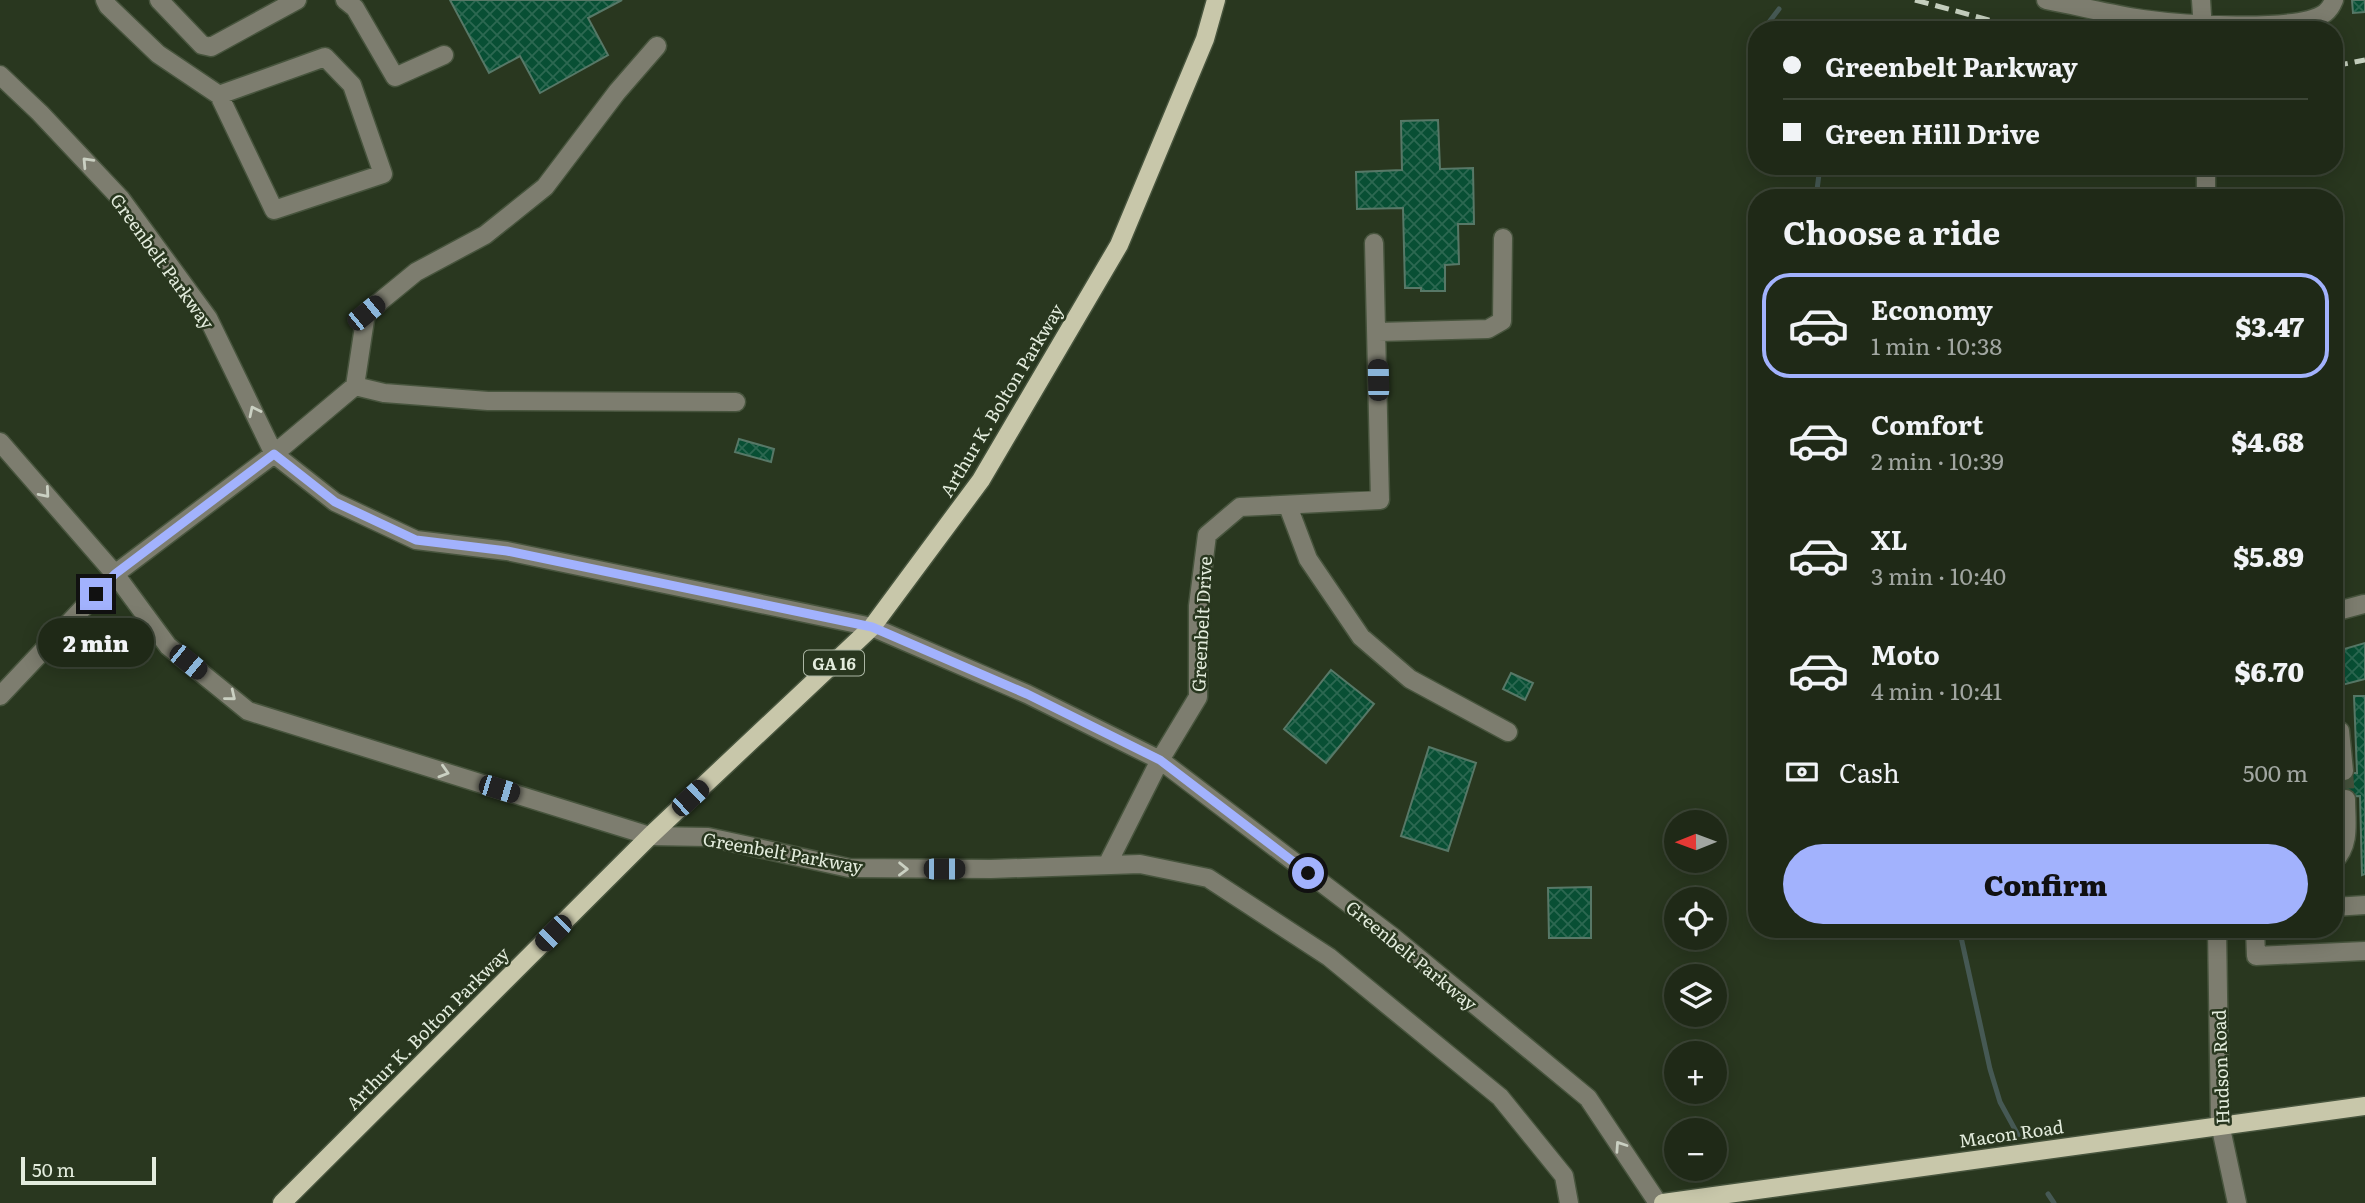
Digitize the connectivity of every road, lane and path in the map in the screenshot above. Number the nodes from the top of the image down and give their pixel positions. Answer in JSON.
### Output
{"nodes":[{"id":1,"x":106,"y":0,"type":"edge"},
{"id":2,"x":159,"y":0,"type":"edge"},
{"id":3,"x":298,"y":0,"type":"edge"},
{"id":4,"x":1216,"y":0,"type":"edge"},
{"id":5,"x":2046,"y":0,"type":"edge"},
{"id":6,"x":2201,"y":0,"type":"edge"},
{"id":7,"x":2334,"y":0,"type":"edge"},
{"id":8,"x":350,"y":1,"type":"edge"},
{"id":9,"x":2156,"y":21,"type":"edge"},
{"id":10,"x":2203,"y":21,"type":"edge"},
{"id":11,"x":2294,"y":21,"type":"edge"},
{"id":12,"x":657,"y":46,"type":"dead end"},
{"id":13,"x":444,"y":55,"type":"dead end"},
{"id":14,"x":0,"y":75,"type":"edge"},
{"id":15,"x":219,"y":96,"type":"junction"},
{"id":16,"x":1503,"y":238,"type":"dead end"},
{"id":17,"x":1374,"y":243,"type":"dead end"},
{"id":18,"x":1378,"y":332,"type":"junction"},
{"id":19,"x":355,"y":386,"type":"junction"},
{"id":20,"x":736,"y":402,"type":"dead end"},
{"id":21,"x":0,"y":442,"type":"edge"},
{"id":22,"x":274,"y":454,"type":"junction"},
{"id":23,"x":1288,"y":506,"type":"junction"},
{"id":24,"x":115,"y":574,"type":"junction"},
{"id":25,"x":2364,"y":604,"type":"edge"},
{"id":26,"x":2343,"y":610,"type":"edge"},
{"id":27,"x":872,"y":627,"type":"junction"},
{"id":28,"x":0,"y":696,"type":"edge"},
{"id":29,"x":1508,"y":733,"type":"dead end"},
{"id":30,"x":1160,"y":760,"type":"junction"},
{"id":31,"x":2343,"y":761,"type":"edge"},
{"id":32,"x":2344,"y":771,"type":"tunnel mouth"},
{"id":33,"x":2346,"y":799,"type":"tunnel mouth"},
{"id":34,"x":650,"y":836,"type":"junction"},
{"id":35,"x":2343,"y":853,"type":"edge"},
{"id":36,"x":1107,"y":865,"type":"junction"},
{"id":37,"x":2365,"y":905,"type":"edge"},
{"id":38,"x":2343,"y":906,"type":"edge"},
{"id":39,"x":2217,"y":938,"type":"edge"},
{"id":40,"x":2255,"y":938,"type":"edge"},
{"id":41,"x":2365,"y":951,"type":"edge"},
{"id":42,"x":2365,"y":1106,"type":"edge"},
{"id":43,"x":2220,"y":1124,"type":"junction"},
{"id":44,"x":282,"y":1203,"type":"edge"},
{"id":45,"x":1569,"y":1203,"type":"edge"},
{"id":46,"x":1660,"y":1203,"type":"edge"},
{"id":47,"x":2237,"y":1203,"type":"edge"}],
"edges":[{"from":1,"to":15,"type":"street"},
{"from":2,"to":3,"type":"street"},
{"from":4,"to":27,"type":"main road","name":"Arthur K. Bolton Parkway","number":"GA 16"},
{"from":5,"to":9,"type":"street"},
{"from":6,"to":10,"type":"street"},
{"from":7,"to":11,"type":"street"},
{"from":8,"to":13,"type":"street"},
{"from":12,"to":19,"type":"street"},
{"from":22,"to":14,"type":"street","name":"Greenbelt Parkway","one_way":true},
{"from":15,"to":15,"type":"street"},
{"from":16,"to":18,"type":"street"},
{"from":17,"to":18,"type":"street"},
{"from":18,"to":23,"type":"street","name":"Greenbelt Drive"},
{"from":19,"to":20,"type":"street"},
{"from":19,"to":22,"type":"street"},
{"from":21,"to":24,"type":"street","name":"Greenbelt Parkway","one_way":true},
{"from":22,"to":24,"type":"street"},
{"from":22,"to":27,"type":"street","name":"Greenbelt Parkway"},
{"from":23,"to":29,"type":"street"},
{"from":23,"to":30,"type":"street","name":"Greenbelt Drive"},
{"from":24,"to":28,"type":"street"},
{"from":24,"to":34,"type":"street","name":"Greenbelt Parkway","one_way":true},
{"from":25,"to":26,"type":"street"},
{"from":27,"to":30,"type":"street","name":"Greenbelt Parkway"},
{"from":27,"to":34,"type":"main road","name":"Arthur K. Bolton Parkway","number":"GA 16"},
{"from":30,"to":36,"type":"street","name":"Greenbelt Drive"},
{"from":46,"to":30,"type":"street","name":"Greenbelt Parkway","one_way":true},
{"from":31,"to":32,"type":"street"},
{"from":33,"to":35,"type":"street"},
{"from":34,"to":36,"type":"street","name":"Greenbelt Parkway","one_way":true},
{"from":34,"to":44,"type":"main road","name":"Arthur K. Bolton Parkway","number":"GA 16"},
{"from":36,"to":45,"type":"street","name":"Greenbelt Parkway"},
{"from":37,"to":38,"type":"street"},
{"from":39,"to":43,"type":"street","name":"Hudson Road"},
{"from":40,"to":41,"type":"street"},
{"from":42,"to":43,"type":"main road","name":"Macon Road"},
{"from":43,"to":46,"type":"main road","name":"Macon Road"},
{"from":43,"to":47,"type":"street","name":"Hudson Road"}]}
